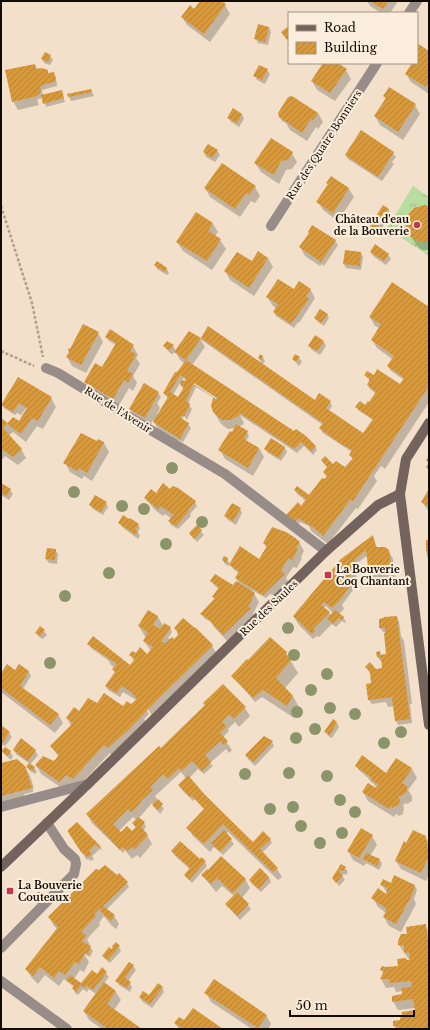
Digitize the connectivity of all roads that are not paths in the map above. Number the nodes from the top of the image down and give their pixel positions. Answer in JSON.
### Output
{"nodes":[{"id":1,"x":417,"y":1,"type":"edge"},
{"id":2,"x":410,"y":12,"type":"edge"},
{"id":3,"x":376,"y":64,"type":"edge"},
{"id":4,"x":271,"y":226,"type":"dead end"},
{"id":5,"x":46,"y":368,"type":"road end"},
{"id":6,"x":429,"y":424,"type":"edge"},
{"id":7,"x":400,"y":494,"type":"junction"},
{"id":8,"x":326,"y":552,"type":"junction"},
{"id":9,"x":429,"y":725,"type":"edge"},
{"id":10,"x":88,"y":784,"type":"junction"},
{"id":11,"x":1,"y":807,"type":"edge"},
{"id":12,"x":47,"y":823,"type":"junction"},
{"id":13,"x":1,"y":867,"type":"edge"},
{"id":14,"x":1,"y":948,"type":"edge"},
{"id":15,"x":1,"y":981,"type":"edge"},
{"id":16,"x":67,"y":1029,"type":"edge"}],
"edges":[{"from":1,"to":2,"type":"street"},
{"from":3,"to":4,"type":"street","name":"Rue des Quatre Bonniers"},
{"from":5,"to":8,"type":"street","name":"Rue de l'Avenir"},
{"from":6,"to":7,"type":"street"},
{"from":7,"to":8,"type":"street","name":"Rue des Saules"},
{"from":7,"to":9,"type":"street"},
{"from":8,"to":10,"type":"street","name":"Rue des Saules"},
{"from":10,"to":11,"type":"street","name":"Rue des Saules"},
{"from":10,"to":12,"type":"street","name":"Rue des Saules"},
{"from":12,"to":13,"type":"street","name":"Rue des Saules"},
{"from":12,"to":14,"type":"street"},
{"from":15,"to":16,"type":"street"}]}
